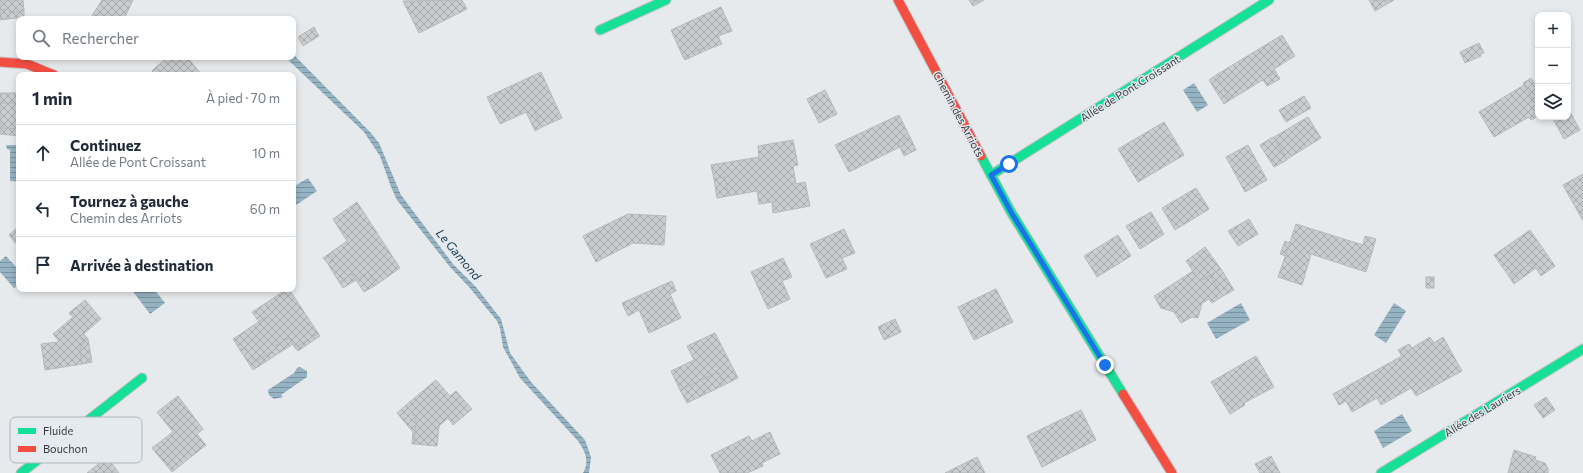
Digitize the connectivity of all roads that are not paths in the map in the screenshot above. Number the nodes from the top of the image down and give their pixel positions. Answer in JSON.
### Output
{"nodes":[{"id":1,"x":666,"y":0,"type":"edge"},
{"id":2,"x":898,"y":0,"type":"edge"},
{"id":3,"x":1269,"y":0,"type":"edge"},
{"id":4,"x":600,"y":30,"type":"dead end"},
{"id":5,"x":0,"y":62,"type":"edge"},
{"id":6,"x":47,"y":72,"type":"edge"},
{"id":7,"x":991,"y":175,"type":"junction"},
{"id":8,"x":1583,"y":349,"type":"edge"},
{"id":9,"x":142,"y":378,"type":"dead end"},
{"id":10,"x":92,"y":417,"type":"edge"},
{"id":11,"x":34,"y":463,"type":"edge"},
{"id":12,"x":21,"y":473,"type":"edge"},
{"id":13,"x":1172,"y":473,"type":"edge"},
{"id":14,"x":1381,"y":473,"type":"edge"}],
"edges":[{"from":1,"to":4,"type":"street"},
{"from":2,"to":7,"type":"street","name":"Chemin des Arriots"},
{"from":3,"to":7,"type":"street","name":"Allée de Pont Croissant"},
{"from":5,"to":6,"type":"street"},
{"from":7,"to":13,"type":"street","name":"Chemin des Arriots"},
{"from":8,"to":14,"type":"street","name":"Allée des Lauriers"},
{"from":9,"to":10,"type":"street"},
{"from":11,"to":12,"type":"street"}]}
